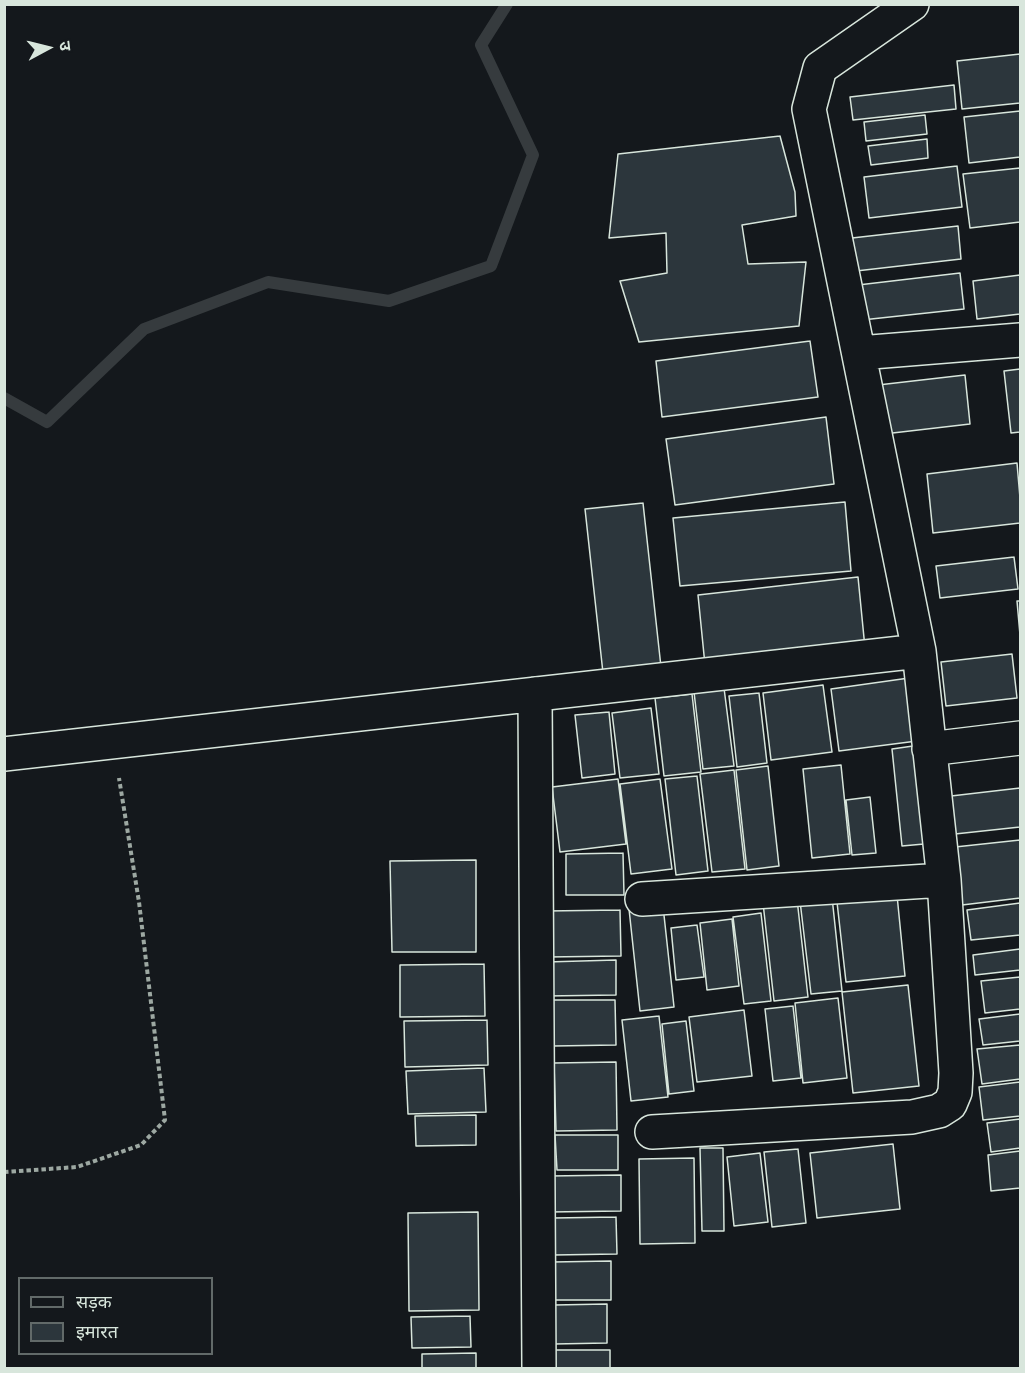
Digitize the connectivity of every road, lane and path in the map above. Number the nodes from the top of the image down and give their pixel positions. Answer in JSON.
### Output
{"nodes":[{"id":1,"x":912,"y":4,"type":"edge"},
{"id":2,"x":1020,"y":340,"type":"edge"},
{"id":3,"x":859,"y":353,"type":"junction"},
{"id":4,"x":919,"y":651,"type":"junction"},
{"id":5,"x":535,"y":694,"type":"junction"},
{"id":6,"x":1020,"y":738,"type":"edge"},
{"id":7,"x":113,"y":742,"type":"junction"},
{"id":8,"x":929,"y":749,"type":"junction"},
{"id":9,"x":4,"y":754,"type":"edge"},
{"id":10,"x":944,"y":880,"type":"junction"},
{"id":11,"x":642,"y":899,"type":"dead end"},
{"id":12,"x":652,"y":1132,"type":"dead end"},
{"id":13,"x":4,"y":1172,"type":"edge"},
{"id":14,"x":539,"y":1368,"type":"edge"}],
"edges":[{"from":1,"to":3,"type":"street"},
{"from":2,"to":3,"type":"street"},
{"from":3,"to":4,"type":"street"},
{"from":4,"to":5,"type":"street"},
{"from":4,"to":8,"type":"street"},
{"from":5,"to":7,"type":"street"},
{"from":5,"to":14,"type":"street"},
{"from":6,"to":8,"type":"street"},
{"from":7,"to":9,"type":"street"},
{"from":7,"to":13,"type":"path"},
{"from":8,"to":10,"type":"street"},
{"from":10,"to":11,"type":"street"},
{"from":10,"to":12,"type":"street"}]}
